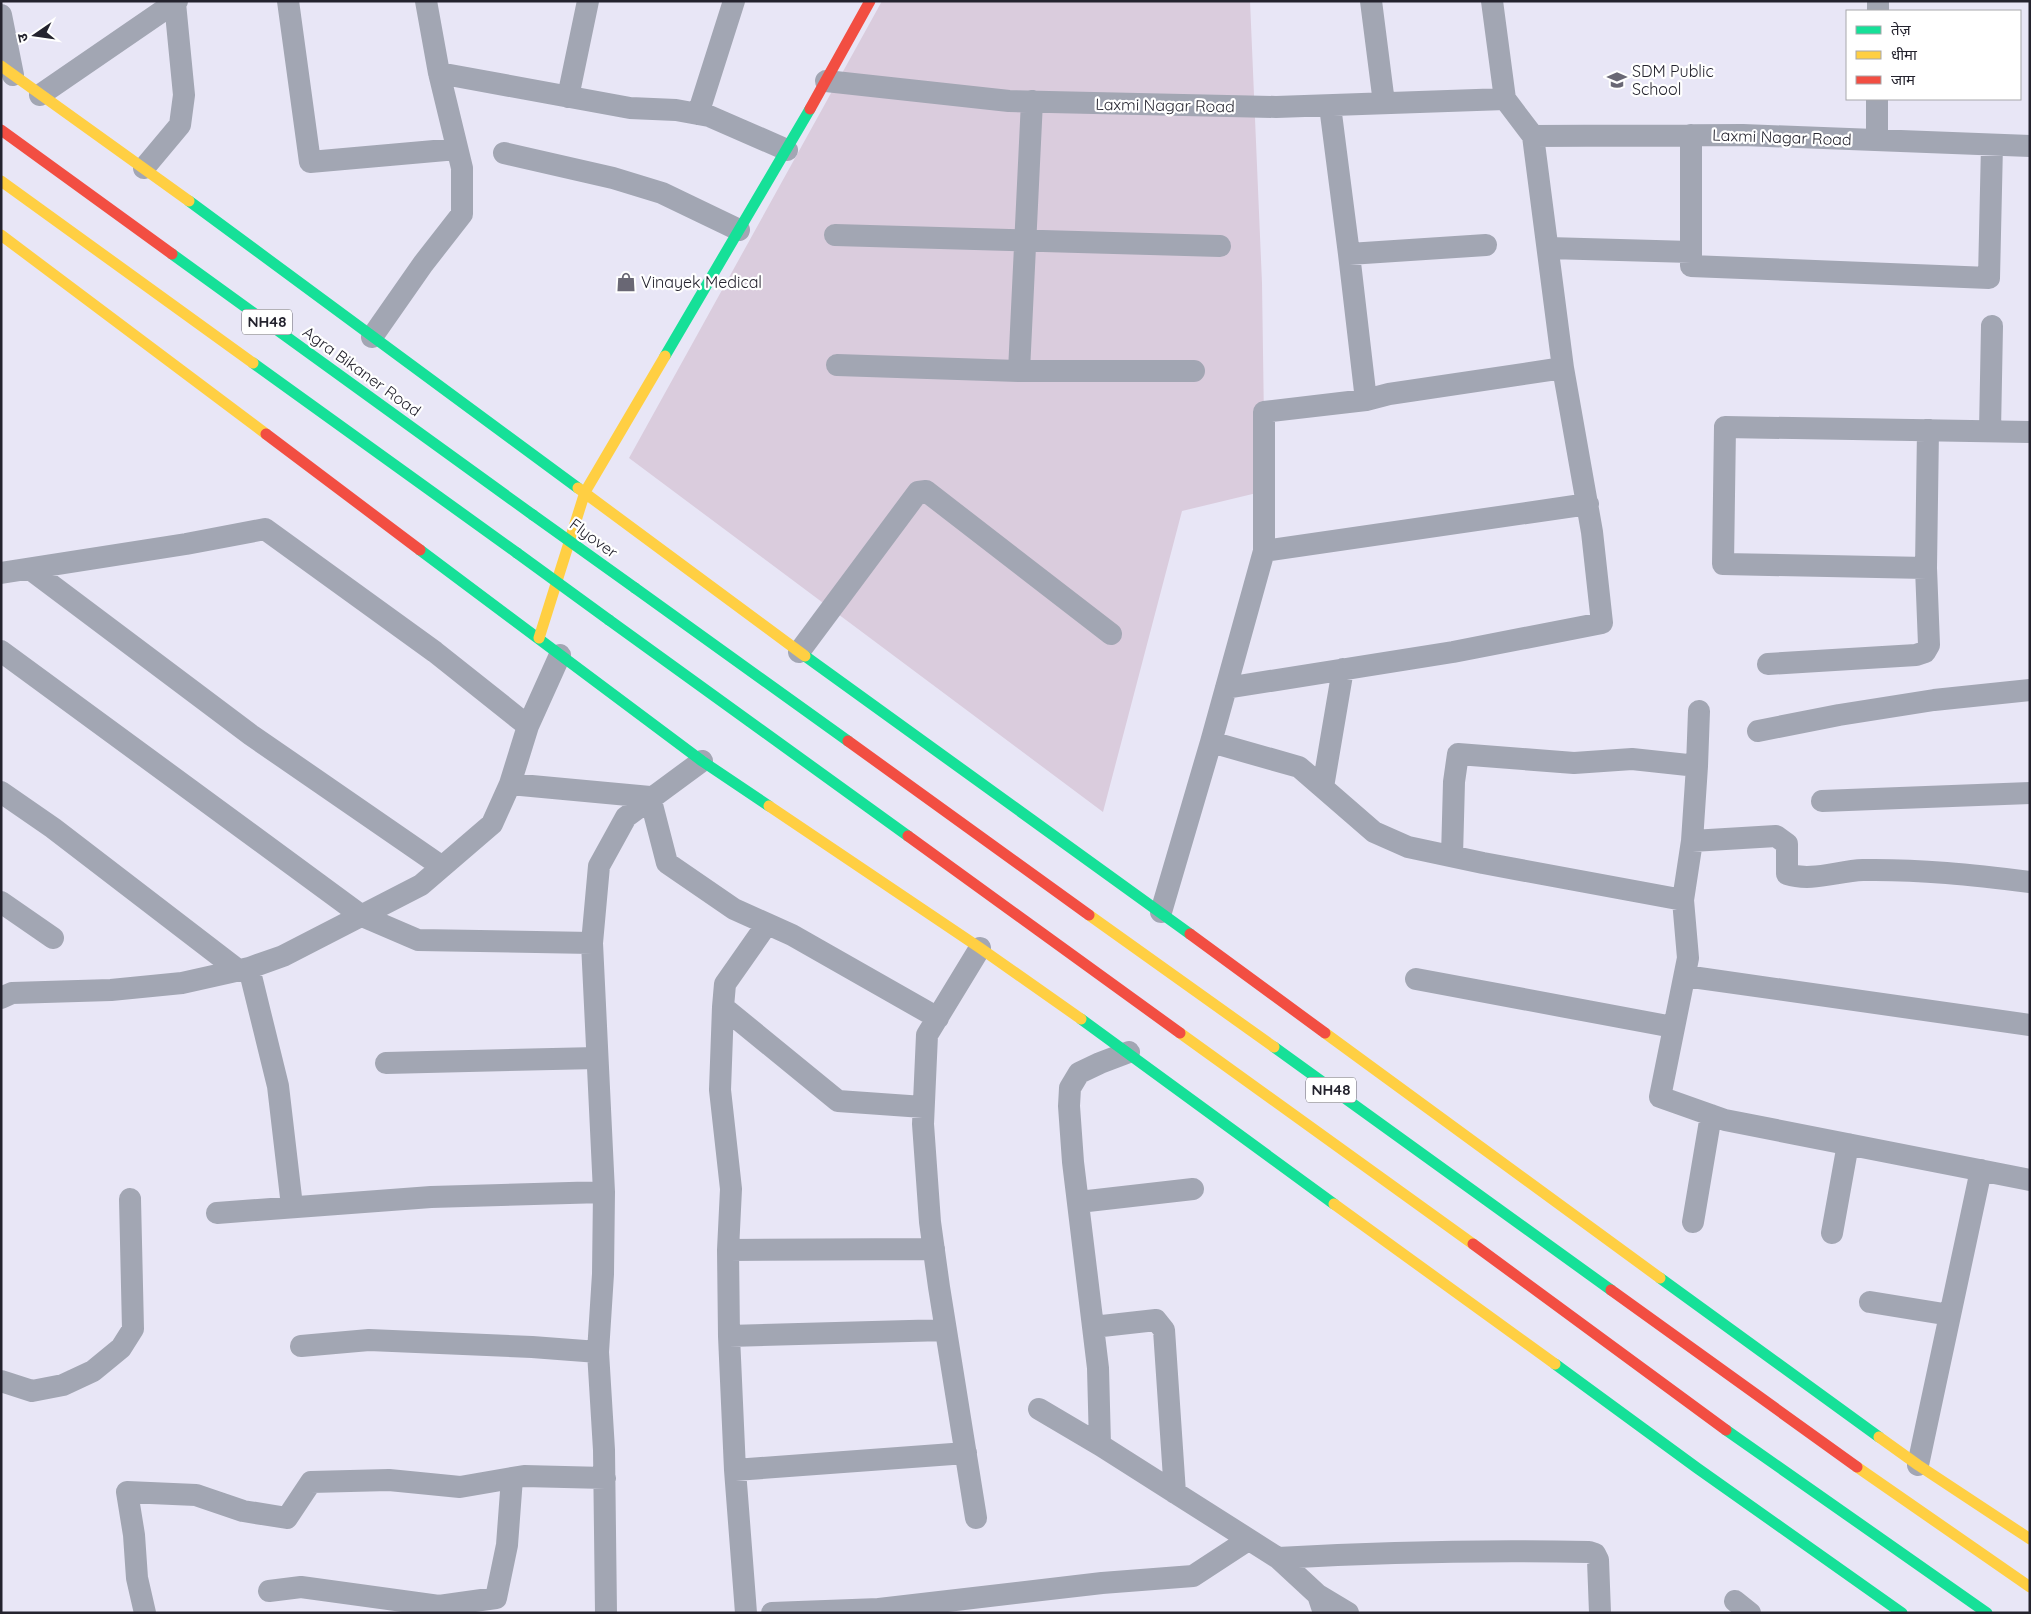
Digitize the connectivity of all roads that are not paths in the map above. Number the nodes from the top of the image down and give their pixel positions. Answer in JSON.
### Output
{"nodes":[{"id":1,"x":288,"y":1,"type":"edge"},
{"id":2,"x":426,"y":1,"type":"edge"},
{"id":3,"x":588,"y":1,"type":"edge"},
{"id":4,"x":734,"y":1,"type":"edge"},
{"id":5,"x":870,"y":1,"type":"edge"},
{"id":6,"x":1371,"y":1,"type":"edge"},
{"id":7,"x":1492,"y":1,"type":"edge"},
{"id":8,"x":175,"y":2,"type":"edge"},
{"id":9,"x":1,"y":15,"type":"edge"},
{"id":10,"x":7,"y":70,"type":"edge"},
{"id":11,"x":438,"y":73,"type":"junction"},
{"id":12,"x":826,"y":81,"type":"junction"},
{"id":13,"x":40,"y":94,"type":"junction"},
{"id":14,"x":568,"y":96,"type":"junction"},
{"id":15,"x":1505,"y":99,"type":"junction"},
{"id":16,"x":1877,"y":100,"type":"edge"},
{"id":17,"x":1032,"y":101,"type":"junction"},
{"id":18,"x":1384,"y":104,"type":"junction"},
{"id":19,"x":1330,"y":106,"type":"junction"},
{"id":20,"x":698,"y":114,"type":"junction"},
{"id":21,"x":1,"y":130,"type":"edge"},
{"id":22,"x":1691,"y":135,"type":"junction"},
{"id":23,"x":1533,"y":136,"type":"junction"},
{"id":24,"x":1877,"y":140,"type":"junction"},
{"id":25,"x":1992,"y":145,"type":"junction"},
{"id":26,"x":2030,"y":146,"type":"edge"},
{"id":27,"x":457,"y":149,"type":"junction"},
{"id":28,"x":787,"y":150,"type":"junction"},
{"id":29,"x":504,"y":154,"type":"dead end"},
{"id":30,"x":144,"y":168,"type":"junction"},
{"id":31,"x":1,"y":181,"type":"edge"},
{"id":32,"x":739,"y":230,"type":"junction"},
{"id":33,"x":1,"y":235,"type":"edge"},
{"id":34,"x":836,"y":235,"type":"dead end"},
{"id":35,"x":1025,"y":240,"type":"junction"},
{"id":36,"x":1486,"y":245,"type":"dead end"},
{"id":37,"x":1220,"y":246,"type":"dead end"},
{"id":38,"x":1548,"y":248,"type":"junction"},
{"id":39,"x":1691,"y":252,"type":"junction"},
{"id":40,"x":1350,"y":254,"type":"junction"},
{"id":41,"x":1992,"y":326,"type":"dead end"},
{"id":42,"x":372,"y":337,"type":"junction"},
{"id":43,"x":837,"y":366,"type":"dead end"},
{"id":44,"x":1563,"y":368,"type":"junction"},
{"id":45,"x":1019,"y":370,"type":"junction"},
{"id":46,"x":1194,"y":371,"type":"dead end"},
{"id":47,"x":1366,"y":400,"type":"junction"},
{"id":48,"x":1928,"y":430,"type":"junction"},
{"id":49,"x":1990,"y":431,"type":"junction"},
{"id":50,"x":2030,"y":432,"type":"edge"},
{"id":51,"x":585,"y":492,"type":"junction"},
{"id":52,"x":1588,"y":504,"type":"junction"},
{"id":53,"x":533,"y":515,"type":"joint"},
{"id":54,"x":1264,"y":551,"type":"junction"},
{"id":55,"x":1926,"y":568,"type":"junction"},
{"id":56,"x":30,"y":569,"type":"junction"},
{"id":57,"x":1,"y":572,"type":"edge"},
{"id":58,"x":1111,"y":634,"type":"dead end"},
{"id":59,"x":539,"y":638,"type":"junction"},
{"id":60,"x":1,"y":651,"type":"edge"},
{"id":61,"x":799,"y":652,"type":"junction"},
{"id":62,"x":560,"y":655,"type":"junction"},
{"id":63,"x":1768,"y":664,"type":"dead end"},
{"id":64,"x":1343,"y":670,"type":"junction"},
{"id":65,"x":1226,"y":688,"type":"junction"},
{"id":66,"x":2030,"y":690,"type":"edge"},
{"id":67,"x":1699,"y":710,"type":"dead end"},
{"id":68,"x":528,"y":726,"type":"junction"},
{"id":69,"x":1758,"y":731,"type":"dead end"},
{"id":70,"x":1211,"y":742,"type":"junction"},
{"id":71,"x":702,"y":761,"type":"junction"},
{"id":72,"x":1697,"y":766,"type":"junction"},
{"id":73,"x":510,"y":784,"type":"junction"},
{"id":74,"x":1323,"y":787,"type":"junction"},
{"id":75,"x":1,"y":792,"type":"edge"},
{"id":76,"x":2030,"y":793,"type":"edge"},
{"id":77,"x":650,"y":797,"type":"junction"},
{"id":78,"x":1822,"y":801,"type":"dead end"},
{"id":79,"x":1692,"y":841,"type":"junction"},
{"id":80,"x":1452,"y":856,"type":"junction"},
{"id":81,"x":442,"y":866,"type":"junction"},
{"id":82,"x":2030,"y":882,"type":"edge"},
{"id":83,"x":1683,"y":900,"type":"junction"},
{"id":84,"x":1,"y":902,"type":"edge"},
{"id":85,"x":1161,"y":912,"type":"junction"},
{"id":86,"x":362,"y":916,"type":"junction"},
{"id":87,"x":767,"y":924,"type":"junction"},
{"id":88,"x":53,"y":938,"type":"dead end"},
{"id":89,"x":592,"y":943,"type":"junction"},
{"id":90,"x":980,"y":948,"type":"junction"},
{"id":91,"x":243,"y":969,"type":"junction"},
{"id":92,"x":1685,"y":976,"type":"junction"},
{"id":93,"x":1416,"y":978,"type":"dead end"},
{"id":94,"x":1,"y":998,"type":"edge"},
{"id":95,"x":723,"y":1007,"type":"junction"},
{"id":96,"x":938,"y":1018,"type":"junction"},
{"id":97,"x":2030,"y":1025,"type":"edge"},
{"id":98,"x":1673,"y":1027,"type":"junction"},
{"id":99,"x":1129,"y":1052,"type":"junction"},
{"id":100,"x":597,"y":1058,"type":"junction"},
{"id":101,"x":386,"y":1063,"type":"dead end"},
{"id":102,"x":923,"y":1107,"type":"junction"},
{"id":103,"x":1711,"y":1115,"type":"junction"},
{"id":104,"x":1848,"y":1144,"type":"junction"},
{"id":105,"x":1981,"y":1170,"type":"junction"},
{"id":106,"x":2030,"y":1180,"type":"edge"},
{"id":107,"x":1194,"y":1189,"type":"dead end"},
{"id":108,"x":604,"y":1192,"type":"junction"},
{"id":109,"x":130,"y":1199,"type":"dead end"},
{"id":110,"x":1079,"y":1202,"type":"junction"},
{"id":111,"x":292,"y":1206,"type":"junction"},
{"id":112,"x":217,"y":1213,"type":"dead end"},
{"id":113,"x":1693,"y":1222,"type":"dead end"},
{"id":114,"x":1832,"y":1233,"type":"dead end"},
{"id":115,"x":934,"y":1249,"type":"junction"},
{"id":116,"x":728,"y":1250,"type":"junction"},
{"id":117,"x":1870,"y":1302,"type":"dead end"},
{"id":118,"x":1950,"y":1315,"type":"junction"},
{"id":119,"x":1093,"y":1327,"type":"junction"},
{"id":120,"x":946,"y":1330,"type":"junction"},
{"id":121,"x":729,"y":1336,"type":"junction"},
{"id":122,"x":301,"y":1346,"type":"dead end"},
{"id":123,"x":598,"y":1352,"type":"junction"},
{"id":124,"x":1,"y":1381,"type":"edge"},
{"id":125,"x":1039,"y":1409,"type":"dead end"},
{"id":126,"x":1100,"y":1445,"type":"junction"},
{"id":127,"x":966,"y":1453,"type":"junction"},
{"id":128,"x":1918,"y":1465,"type":"junction"},
{"id":129,"x":735,"y":1470,"type":"junction"},
{"id":130,"x":512,"y":1478,"type":"junction"},
{"id":131,"x":604,"y":1478,"type":"junction"},
{"id":132,"x":1175,"y":1493,"type":"junction"},
{"id":133,"x":976,"y":1518,"type":"dead end"},
{"id":134,"x":2030,"y":1539,"type":"edge"},
{"id":135,"x":1248,"y":1540,"type":"junction"},
{"id":136,"x":1278,"y":1558,"type":"junction"},
{"id":137,"x":2030,"y":1587,"type":"edge"},
{"id":138,"x":269,"y":1591,"type":"dead end"},
{"id":139,"x":1321,"y":1604,"type":"edge"},
{"id":140,"x":1878,"y":1606,"type":"edge"},
{"id":141,"x":879,"y":1611,"type":"edge"},
{"id":142,"x":145,"y":1613,"type":"edge"},
{"id":143,"x":606,"y":1613,"type":"edge"},
{"id":144,"x":746,"y":1613,"type":"edge"},
{"id":145,"x":772,"y":1613,"type":"edge"},
{"id":146,"x":1348,"y":1613,"type":"edge"},
{"id":147,"x":1600,"y":1613,"type":"edge"},
{"id":148,"x":1902,"y":1613,"type":"edge"},
{"id":149,"x":1987,"y":1613,"type":"edge"}],
"edges":[{"from":1,"to":27,"type":"street"},
{"from":2,"to":11,"type":"street"},
{"from":3,"to":14,"type":"street"},
{"from":4,"to":20,"type":"street"},
{"from":5,"to":12,"type":"main road"},
{"from":6,"to":18,"type":"street"},
{"from":7,"to":15,"type":"street"},
{"from":8,"to":13,"type":"street"},
{"from":8,"to":30,"type":"street"},
{"from":9,"to":10,"type":"street"},
{"from":10,"to":13,"type":"main road"},
{"from":11,"to":14,"type":"street"},
{"from":11,"to":27,"type":"street"},
{"from":12,"to":17,"type":"street","name":"Laxmi Nagar Road"},
{"from":12,"to":28,"type":"main road"},
{"from":13,"to":30,"type":"main road"},
{"from":14,"to":20,"type":"street"},
{"from":15,"to":18,"type":"street","name":"Laxmi Nagar Road"},
{"from":15,"to":23,"type":"street"},
{"from":16,"to":24,"type":"street"},
{"from":17,"to":19,"type":"street","name":"Laxmi Nagar Road"},
{"from":17,"to":35,"type":"street"},
{"from":18,"to":19,"type":"street","name":"Laxmi Nagar Road"},
{"from":19,"to":40,"type":"street"},
{"from":20,"to":28,"type":"street"},
{"from":21,"to":53,"type":"main road","name":"Agra Bikaner Road","number":"NH48"},
{"from":22,"to":23,"type":"street","name":"Laxmi Nagar Road"},
{"from":22,"to":24,"type":"street","name":"Laxmi Nagar Road"},
{"from":22,"to":39,"type":"street"},
{"from":23,"to":38,"type":"street"},
{"from":24,"to":25,"type":"street","name":"Laxmi Nagar Road"},
{"from":25,"to":26,"type":"street","name":"Laxmi Nagar Road"},
{"from":25,"to":39,"type":"street"},
{"from":27,"to":42,"type":"street"},
{"from":28,"to":32,"type":"main road"},
{"from":29,"to":32,"type":"street"},
{"from":30,"to":42,"type":"main road"},
{"from":31,"to":149,"type":"main road","number":"NH48","bridge":true},
{"from":32,"to":51,"type":"main road"},
{"from":33,"to":59,"type":"main road"},
{"from":34,"to":35,"type":"street"},
{"from":35,"to":37,"type":"street"},
{"from":35,"to":45,"type":"street"},
{"from":36,"to":40,"type":"street"},
{"from":38,"to":39,"type":"street"},
{"from":38,"to":44,"type":"street"},
{"from":40,"to":47,"type":"street"},
{"from":41,"to":49,"type":"street"},
{"from":42,"to":51,"type":"main road"},
{"from":43,"to":45,"type":"street"},
{"from":44,"to":47,"type":"street"},
{"from":44,"to":52,"type":"street"},
{"from":45,"to":46,"type":"street"},
{"from":47,"to":54,"type":"street"},
{"from":48,"to":49,"type":"street"},
{"from":48,"to":55,"type":"street"},
{"from":48,"to":55,"type":"street"},
{"from":49,"to":50,"type":"street"},
{"from":51,"to":59,"type":"main road"},
{"from":51,"to":61,"type":"main road"},
{"from":52,"to":54,"type":"street"},
{"from":52,"to":64,"type":"street"},
{"from":53,"to":137,"type":"main road","name":"Flyover","number":"NH48","bridge":true},
{"from":54,"to":65,"type":"street"},
{"from":55,"to":63,"type":"street"},
{"from":56,"to":57,"type":"street"},
{"from":56,"to":68,"type":"street"},
{"from":56,"to":81,"type":"street"},
{"from":58,"to":61,"type":"street"},
{"from":59,"to":62,"type":"main road"},
{"from":60,"to":86,"type":"street"},
{"from":61,"to":85,"type":"main road"},
{"from":62,"to":68,"type":"street"},
{"from":62,"to":71,"type":"main road"},
{"from":64,"to":65,"type":"street"},
{"from":64,"to":74,"type":"street"},
{"from":65,"to":70,"type":"street"},
{"from":66,"to":69,"type":"street"},
{"from":67,"to":72,"type":"street"},
{"from":68,"to":73,"type":"street"},
{"from":70,"to":74,"type":"street"},
{"from":70,"to":85,"type":"street"},
{"from":71,"to":77,"type":"street"},
{"from":71,"to":90,"type":"main road"},
{"from":72,"to":79,"type":"street"},
{"from":72,"to":80,"type":"street"},
{"from":73,"to":77,"type":"street"},
{"from":73,"to":81,"type":"street"},
{"from":74,"to":80,"type":"street"},
{"from":75,"to":91,"type":"street"},
{"from":76,"to":78,"type":"street"},
{"from":77,"to":87,"type":"street"},
{"from":77,"to":89,"type":"street"},
{"from":79,"to":82,"type":"street"},
{"from":79,"to":83,"type":"street"},
{"from":80,"to":83,"type":"street"},
{"from":81,"to":86,"type":"street"},
{"from":83,"to":92,"type":"street"},
{"from":84,"to":88,"type":"street"},
{"from":85,"to":128,"type":"main road"},
{"from":86,"to":89,"type":"street"},
{"from":86,"to":91,"type":"street"},
{"from":87,"to":95,"type":"street"},
{"from":87,"to":96,"type":"street"},
{"from":89,"to":100,"type":"street"},
{"from":90,"to":96,"type":"street"},
{"from":90,"to":99,"type":"main road"},
{"from":91,"to":94,"type":"street"},
{"from":91,"to":111,"type":"street"},
{"from":92,"to":97,"type":"street"},
{"from":92,"to":98,"type":"street"},
{"from":93,"to":98,"type":"street"},
{"from":95,"to":102,"type":"street"},
{"from":95,"to":116,"type":"street"},
{"from":96,"to":102,"type":"street"},
{"from":98,"to":103,"type":"street"},
{"from":99,"to":110,"type":"street"},
{"from":99,"to":140,"type":"main road"},
{"from":100,"to":101,"type":"street"},
{"from":100,"to":108,"type":"street"},
{"from":102,"to":115,"type":"street"},
{"from":103,"to":104,"type":"street"},
{"from":103,"to":113,"type":"street"},
{"from":104,"to":105,"type":"street"},
{"from":104,"to":114,"type":"street"},
{"from":105,"to":106,"type":"street"},
{"from":105,"to":118,"type":"street"},
{"from":107,"to":110,"type":"street"},
{"from":108,"to":111,"type":"street"},
{"from":108,"to":123,"type":"street"},
{"from":109,"to":124,"type":"street"},
{"from":110,"to":119,"type":"street"},
{"from":111,"to":112,"type":"street"},
{"from":115,"to":116,"type":"street"},
{"from":115,"to":120,"type":"street"},
{"from":116,"to":121,"type":"street"},
{"from":117,"to":118,"type":"street"},
{"from":118,"to":128,"type":"street"},
{"from":119,"to":126,"type":"street"},
{"from":119,"to":132,"type":"street"},
{"from":120,"to":121,"type":"street"},
{"from":120,"to":127,"type":"street"},
{"from":121,"to":129,"type":"street"},
{"from":122,"to":123,"type":"street"},
{"from":123,"to":131,"type":"street"},
{"from":125,"to":126,"type":"street"},
{"from":126,"to":132,"type":"street"},
{"from":127,"to":129,"type":"street"},
{"from":127,"to":133,"type":"street"},
{"from":128,"to":134,"type":"main road"},
{"from":129,"to":144,"type":"street"},
{"from":130,"to":131,"type":"street"},
{"from":130,"to":138,"type":"street"},
{"from":130,"to":142,"type":"street"},
{"from":131,"to":143,"type":"street"},
{"from":132,"to":135,"type":"street"},
{"from":135,"to":136,"type":"street"},
{"from":135,"to":141,"type":"street"},
{"from":136,"to":139,"type":"street"},
{"from":136,"to":147,"type":"street"},
{"from":139,"to":146,"type":"street"},
{"from":140,"to":148,"type":"main road"},
{"from":141,"to":145,"type":"street"}]}
